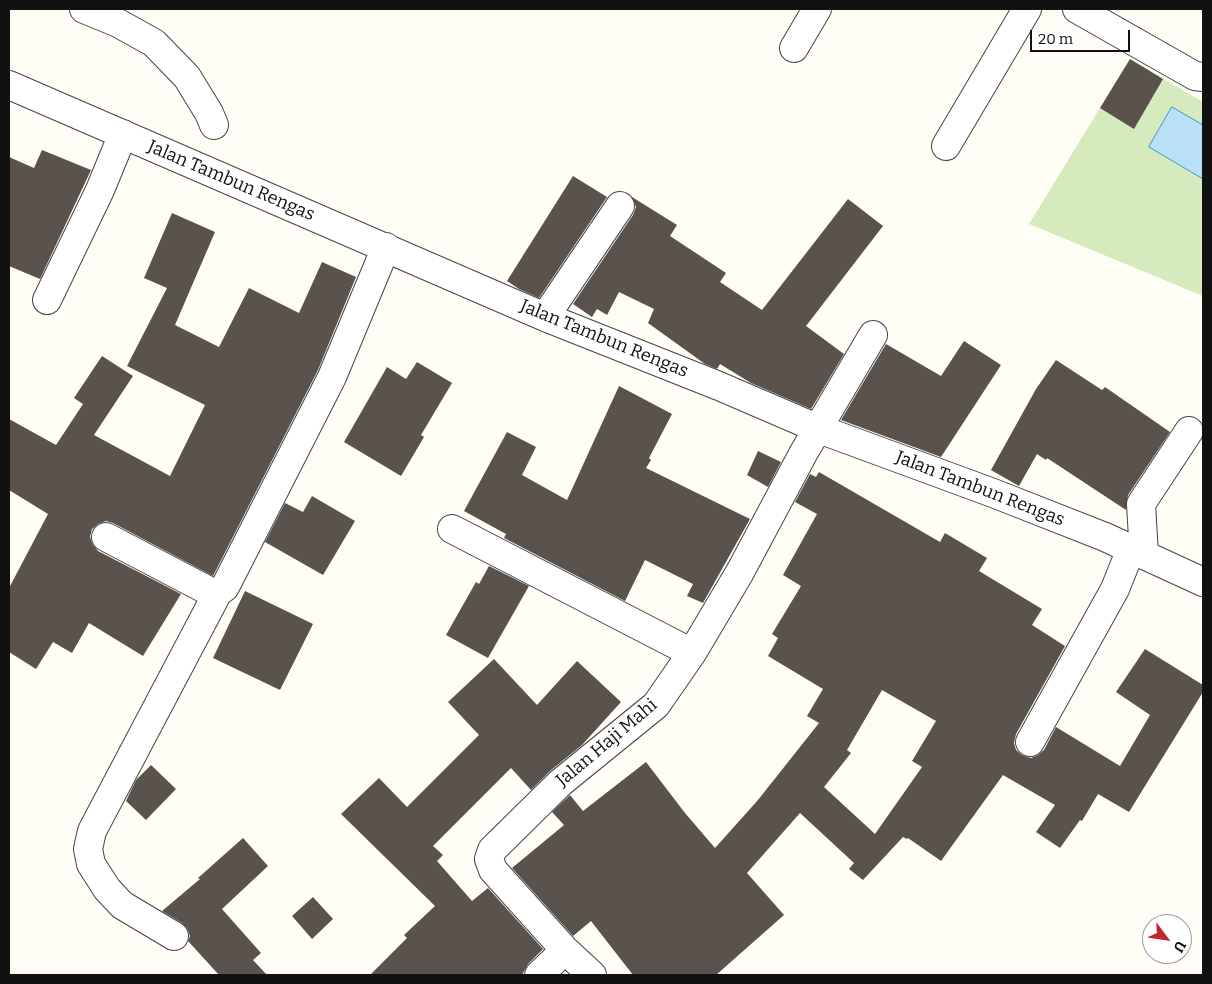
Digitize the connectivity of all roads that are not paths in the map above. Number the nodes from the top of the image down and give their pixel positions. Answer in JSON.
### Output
{"nodes":[{"id":1,"x":84,"y":9,"type":"edge"},
{"id":2,"x":817,"y":9,"type":"edge"},
{"id":3,"x":1027,"y":9,"type":"edge"},
{"id":4,"x":1077,"y":9,"type":"edge"},
{"id":5,"x":122,"y":16,"type":"edge"},
{"id":6,"x":794,"y":48,"type":"dead end"},
{"id":7,"x":1203,"y":77,"type":"edge"},
{"id":8,"x":9,"y":85,"type":"edge"},
{"id":9,"x":214,"y":126,"type":"dead end"},
{"id":10,"x":122,"y":134,"type":"junction"},
{"id":11,"x":946,"y":146,"type":"dead end"},
{"id":12,"x":620,"y":206,"type":"dead end"},
{"id":13,"x":381,"y":260,"type":"junction"},
{"id":14,"x":47,"y":300,"type":"dead end"},
{"id":15,"x":545,"y":317,"type":"junction"},
{"id":16,"x":873,"y":335,"type":"dead end"},
{"id":17,"x":1189,"y":431,"type":"dead end"},
{"id":18,"x":812,"y":439,"type":"junction"},
{"id":19,"x":452,"y":529,"type":"dead end"},
{"id":20,"x":106,"y":537,"type":"dead end"},
{"id":21,"x":1134,"y":555,"type":"junction"},
{"id":22,"x":1203,"y":582,"type":"edge"},
{"id":23,"x":218,"y":592,"type":"junction"},
{"id":24,"x":692,"y":653,"type":"junction"},
{"id":25,"x":1030,"y":742,"type":"dead end"},
{"id":26,"x":174,"y":936,"type":"dead end"},
{"id":27,"x":565,"y":950,"type":"junction"},
{"id":28,"x":539,"y":975,"type":"edge"},
{"id":29,"x":592,"y":975,"type":"edge"}],
"edges":[{"from":1,"to":5,"type":"street"},
{"from":2,"to":6,"type":"street"},
{"from":3,"to":11,"type":"street"},
{"from":4,"to":7,"type":"street"},
{"from":5,"to":9,"type":"street"},
{"from":8,"to":10,"type":"street","name":"Jalan Tambun Rengas"},
{"from":10,"to":13,"type":"street","name":"Jalan Tambun Rengas"},
{"from":10,"to":14,"type":"street"},
{"from":12,"to":15,"type":"street"},
{"from":13,"to":15,"type":"street","name":"Jalan Tambun Rengas"},
{"from":13,"to":23,"type":"street"},
{"from":15,"to":18,"type":"street","name":"Jalan Tambun Rengas"},
{"from":16,"to":18,"type":"street","name":"Jalan Haji Mahi"},
{"from":17,"to":21,"type":"street"},
{"from":18,"to":21,"type":"street","name":"Jalan Tambun Rengas"},
{"from":18,"to":24,"type":"street","name":"Jalan Haji Mahi"},
{"from":19,"to":24,"type":"street"},
{"from":20,"to":23,"type":"street"},
{"from":21,"to":22,"type":"street","name":"Jalan Tambun Rengas"},
{"from":21,"to":25,"type":"street"},
{"from":23,"to":26,"type":"street"},
{"from":24,"to":27,"type":"street","name":"Jalan Haji Mahi"},
{"from":27,"to":28,"type":"street"},
{"from":27,"to":29,"type":"street"}]}
